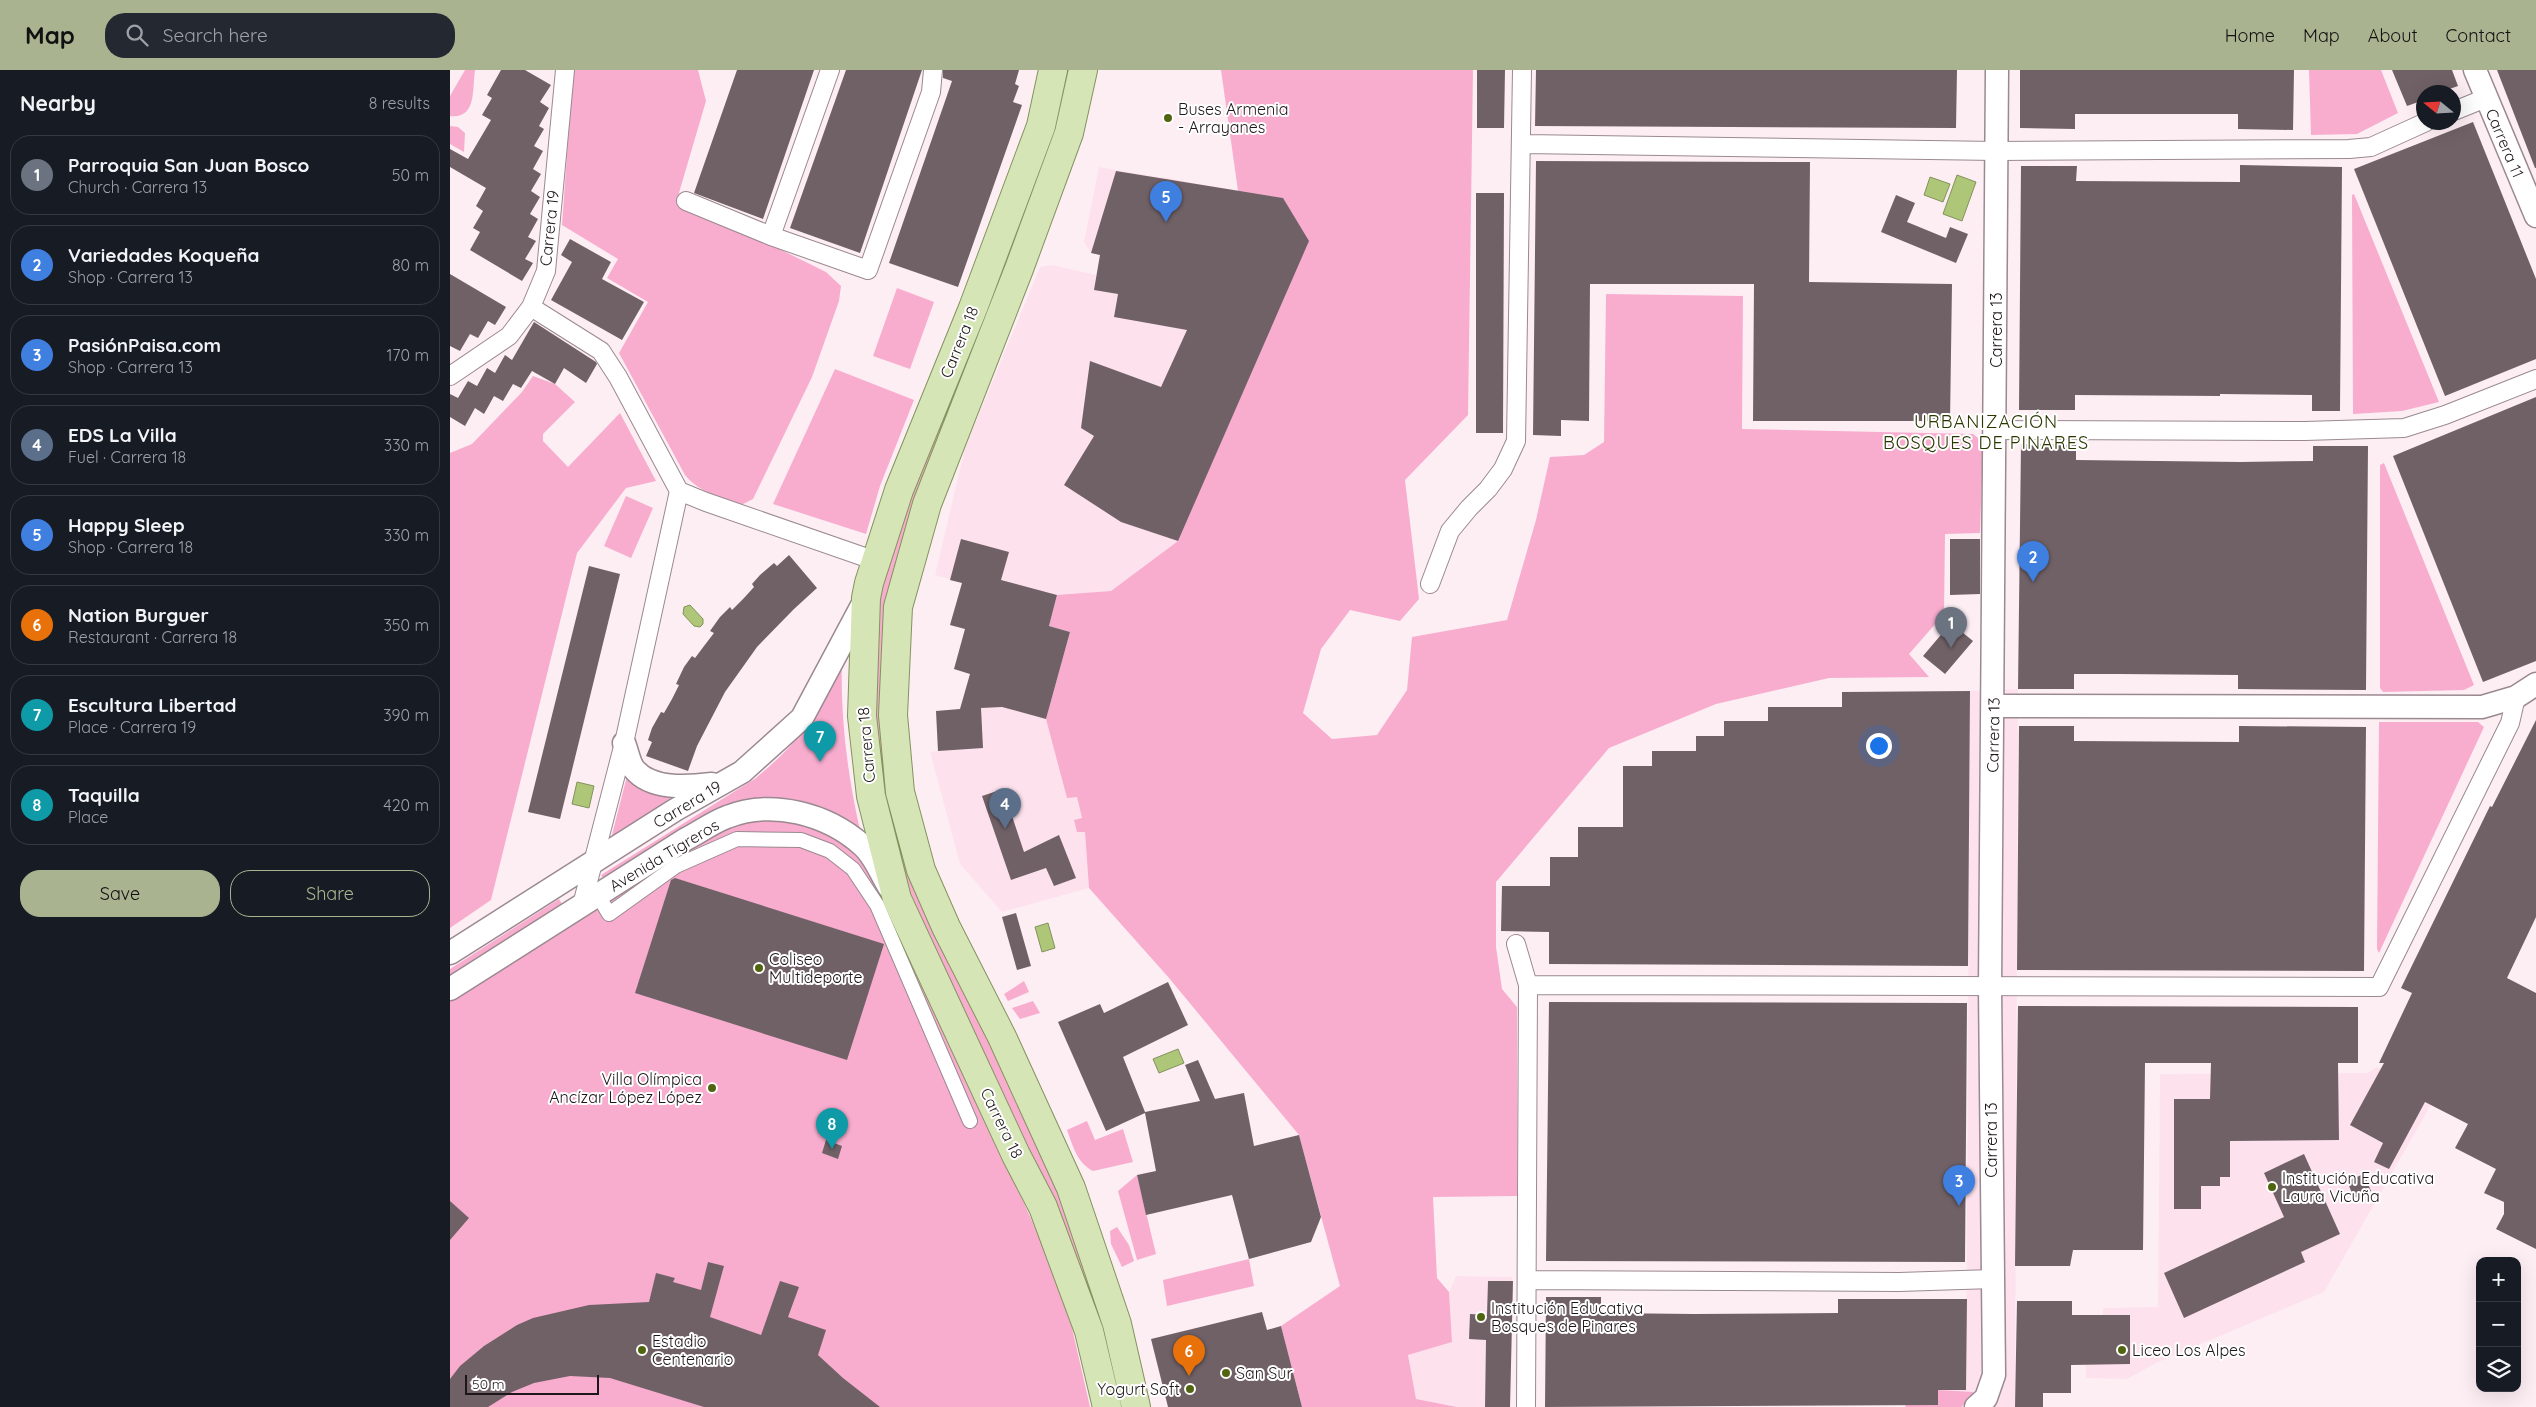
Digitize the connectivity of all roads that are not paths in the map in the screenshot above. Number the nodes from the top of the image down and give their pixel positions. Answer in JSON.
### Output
{"nodes":[{"id":1,"x":565,"y":70,"type":"edge"},
{"id":2,"x":830,"y":70,"type":"edge"},
{"id":3,"x":933,"y":70,"type":"edge"},
{"id":4,"x":1053,"y":70,"type":"edge"},
{"id":5,"x":1082,"y":70,"type":"edge"},
{"id":6,"x":1522,"y":70,"type":"edge"},
{"id":7,"x":1997,"y":70,"type":"edge"},
{"id":8,"x":2475,"y":70,"type":"edge"},
{"id":9,"x":2486,"y":98,"type":"junction"},
{"id":10,"x":2461,"y":108,"type":"edge"},
{"id":11,"x":2416,"y":127,"type":"edge"},
{"id":12,"x":1522,"y":144,"type":"junction"},
{"id":13,"x":1996,"y":151,"type":"junction"},
{"id":14,"x":686,"y":201,"type":"dead end"},
{"id":15,"x":2536,"y":216,"type":"edge"},
{"id":16,"x":771,"y":236,"type":"junction"},
{"id":17,"x":532,"y":307,"type":"junction"},
{"id":18,"x":450,"y":376,"type":"edge"},
{"id":19,"x":2536,"y":379,"type":"edge"},
{"id":20,"x":1995,"y":430,"type":"junction"},
{"id":21,"x":678,"y":490,"type":"junction"},
{"id":22,"x":876,"y":561,"type":"junction"},
{"id":23,"x":1430,"y":584,"type":"dead end"},
{"id":24,"x":866,"y":598,"type":"junction"},
{"id":25,"x":2536,"y":684,"type":"edge"},
{"id":26,"x":2516,"y":697,"type":"junction"},
{"id":27,"x":1994,"y":706,"type":"junction"},
{"id":28,"x":624,"y":743,"type":"junction"},
{"id":29,"x":720,"y":784,"type":"junction"},
{"id":30,"x":592,"y":862,"type":"junction"},
{"id":31,"x":897,"y":899,"type":"junction"},
{"id":32,"x":590,"y":900,"type":"junction"},
{"id":33,"x":1516,"y":944,"type":"dead end"},
{"id":34,"x":450,"y":953,"type":"edge"},
{"id":35,"x":1528,"y":985,"type":"junction"},
{"id":36,"x":1990,"y":987,"type":"junction"},
{"id":37,"x":450,"y":989,"type":"edge"},
{"id":38,"x":970,"y":1121,"type":"dead end"},
{"id":39,"x":1527,"y":1280,"type":"junction"},
{"id":40,"x":1993,"y":1280,"type":"junction"},
{"id":41,"x":1981,"y":1402,"type":"edge"},
{"id":42,"x":1107,"y":1407,"type":"edge"},
{"id":43,"x":1136,"y":1407,"type":"edge"},
{"id":44,"x":1526,"y":1407,"type":"edge"}],
"edges":[{"from":1,"to":17,"type":"street","name":"Carrera 19"},
{"from":2,"to":16,"type":"street"},
{"from":3,"to":16,"type":"street"},
{"from":4,"to":22,"type":"main road","name":"Carrera 18"},
{"from":5,"to":43,"type":"main road","name":"Carrera 18"},
{"from":6,"to":12,"type":"street"},
{"from":7,"to":13,"type":"street","name":"Carrera 13"},
{"from":8,"to":9,"type":"street","name":"Carrera 11"},
{"from":9,"to":10,"type":"street"},
{"from":9,"to":15,"type":"street","name":"Carrera 11"},
{"from":11,"to":13,"type":"street"},
{"from":12,"to":13,"type":"street"},
{"from":12,"to":23,"type":"street"},
{"from":13,"to":20,"type":"street","name":"Carrera 13"},
{"from":14,"to":16,"type":"street"},
{"from":17,"to":18,"type":"street","name":"Carrera 19"},
{"from":17,"to":21,"type":"street"},
{"from":19,"to":20,"type":"street"},
{"from":20,"to":27,"type":"street","name":"Carrera 13"},
{"from":21,"to":22,"type":"street"},
{"from":21,"to":28,"type":"street"},
{"from":22,"to":24,"type":"main road","name":"Carrera 18"},
{"from":24,"to":29,"type":"street","name":"Carrera 19"},
{"from":24,"to":31,"type":"main road","name":"Carrera 18"},
{"from":25,"to":26,"type":"street"},
{"from":26,"to":27,"type":"street"},
{"from":26,"to":36,"type":"street"},
{"from":27,"to":36,"type":"street","name":"Carrera 13"},
{"from":28,"to":29,"type":"street"},
{"from":28,"to":30,"type":"street"},
{"from":29,"to":30,"type":"street","name":"Carrera 19"},
{"from":30,"to":32,"type":"street"},
{"from":30,"to":34,"type":"street","name":"Carrera 19"},
{"from":31,"to":32,"type":"street","name":"Avenida Tigreros"},
{"from":31,"to":42,"type":"main road","name":"Carrera 18"},
{"from":32,"to":37,"type":"street","name":"Avenida Tigreros"},
{"from":32,"to":38,"type":"street"},
{"from":33,"to":35,"type":"street"},
{"from":35,"to":36,"type":"street"},
{"from":35,"to":39,"type":"street"},
{"from":36,"to":40,"type":"street","name":"Carrera 13"},
{"from":39,"to":40,"type":"street"},
{"from":39,"to":44,"type":"street"},
{"from":40,"to":41,"type":"street","name":"Carrera 13"}]}
